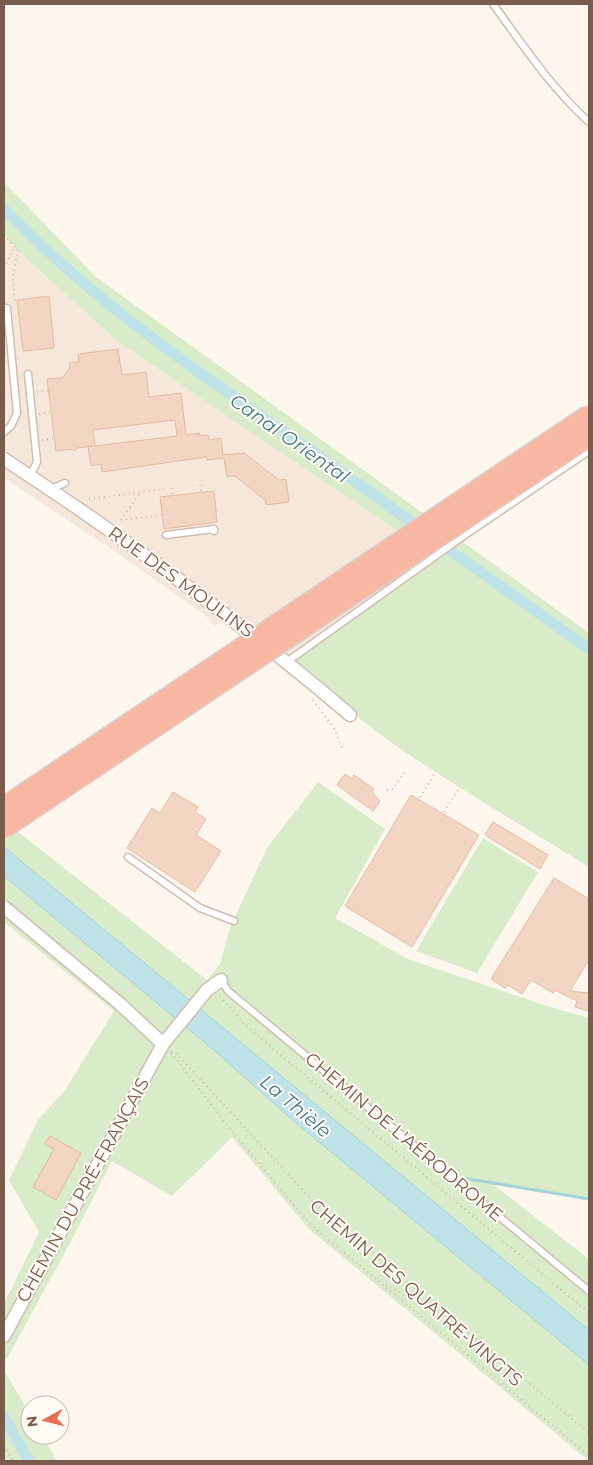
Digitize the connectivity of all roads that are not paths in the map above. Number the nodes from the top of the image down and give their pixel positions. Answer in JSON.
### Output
{"nodes":[{"id":1,"x":493,"y":4,"type":"edge"},
{"id":2,"x":589,"y":122,"type":"edge"},
{"id":3,"x":7,"y":308,"type":"road end"},
{"id":4,"x":28,"y":374,"type":"dead end"},
{"id":5,"x":589,"y":416,"type":"edge"},
{"id":6,"x":4,"y":432,"type":"edge"},
{"id":7,"x":589,"y":435,"type":"edge"},
{"id":8,"x":589,"y":451,"type":"edge"},
{"id":9,"x":4,"y":459,"type":"edge"},
{"id":10,"x":30,"y":476,"type":"junction"},
{"id":11,"x":65,"y":483,"type":"dead end"},
{"id":12,"x":50,"y":490,"type":"junction"},
{"id":13,"x":214,"y":532,"type":"dead end"},
{"id":14,"x":166,"y":535,"type":"dead end"},
{"id":15,"x":288,"y":661,"type":"junction"},
{"id":16,"x":350,"y":715,"type":"dead end"},
{"id":17,"x":4,"y":808,"type":"edge"},
{"id":18,"x":4,"y":827,"type":"edge"},
{"id":19,"x":128,"y":857,"type":"dead end"},
{"id":20,"x":4,"y":907,"type":"edge"},
{"id":21,"x":234,"y":921,"type":"dead end"},
{"id":22,"x":213,"y":986,"type":"joint"},
{"id":23,"x":167,"y":1045,"type":"junction"},
{"id":24,"x":589,"y":1291,"type":"edge"},
{"id":25,"x":4,"y":1336,"type":"edge"}],
"edges":[{"from":1,"to":2,"type":"lane"},
{"from":3,"to":6,"type":"lane"},
{"from":4,"to":10,"type":"lane"},
{"from":5,"to":17,"type":"highway","bridge":true},
{"from":7,"to":18,"type":"highway","bridge":true},
{"from":8,"to":15,"type":"lane"},
{"from":9,"to":10,"type":"street","name":"RUE DES MOULINS"},
{"from":10,"to":12,"type":"street","name":"RUE DES MOULINS"},
{"from":11,"to":12,"type":"lane"},
{"from":12,"to":15,"type":"street","name":"RUE DES MOULINS"},
{"from":13,"to":14,"type":"lane"},
{"from":15,"to":16,"type":"street","name":"RUE DES MOULINS"},
{"from":19,"to":21,"type":"lane"},
{"from":20,"to":23,"type":"street"},
{"from":22,"to":23,"type":"street","name":"CHEMIN DU PRÉ-FRANÇAIS"},
{"from":22,"to":24,"type":"lane","name":"CHEMIN DE L'AÉRODROME"},
{"from":23,"to":25,"type":"street","name":"CHEMIN DU PRÉ-FRANÇAIS"}]}
